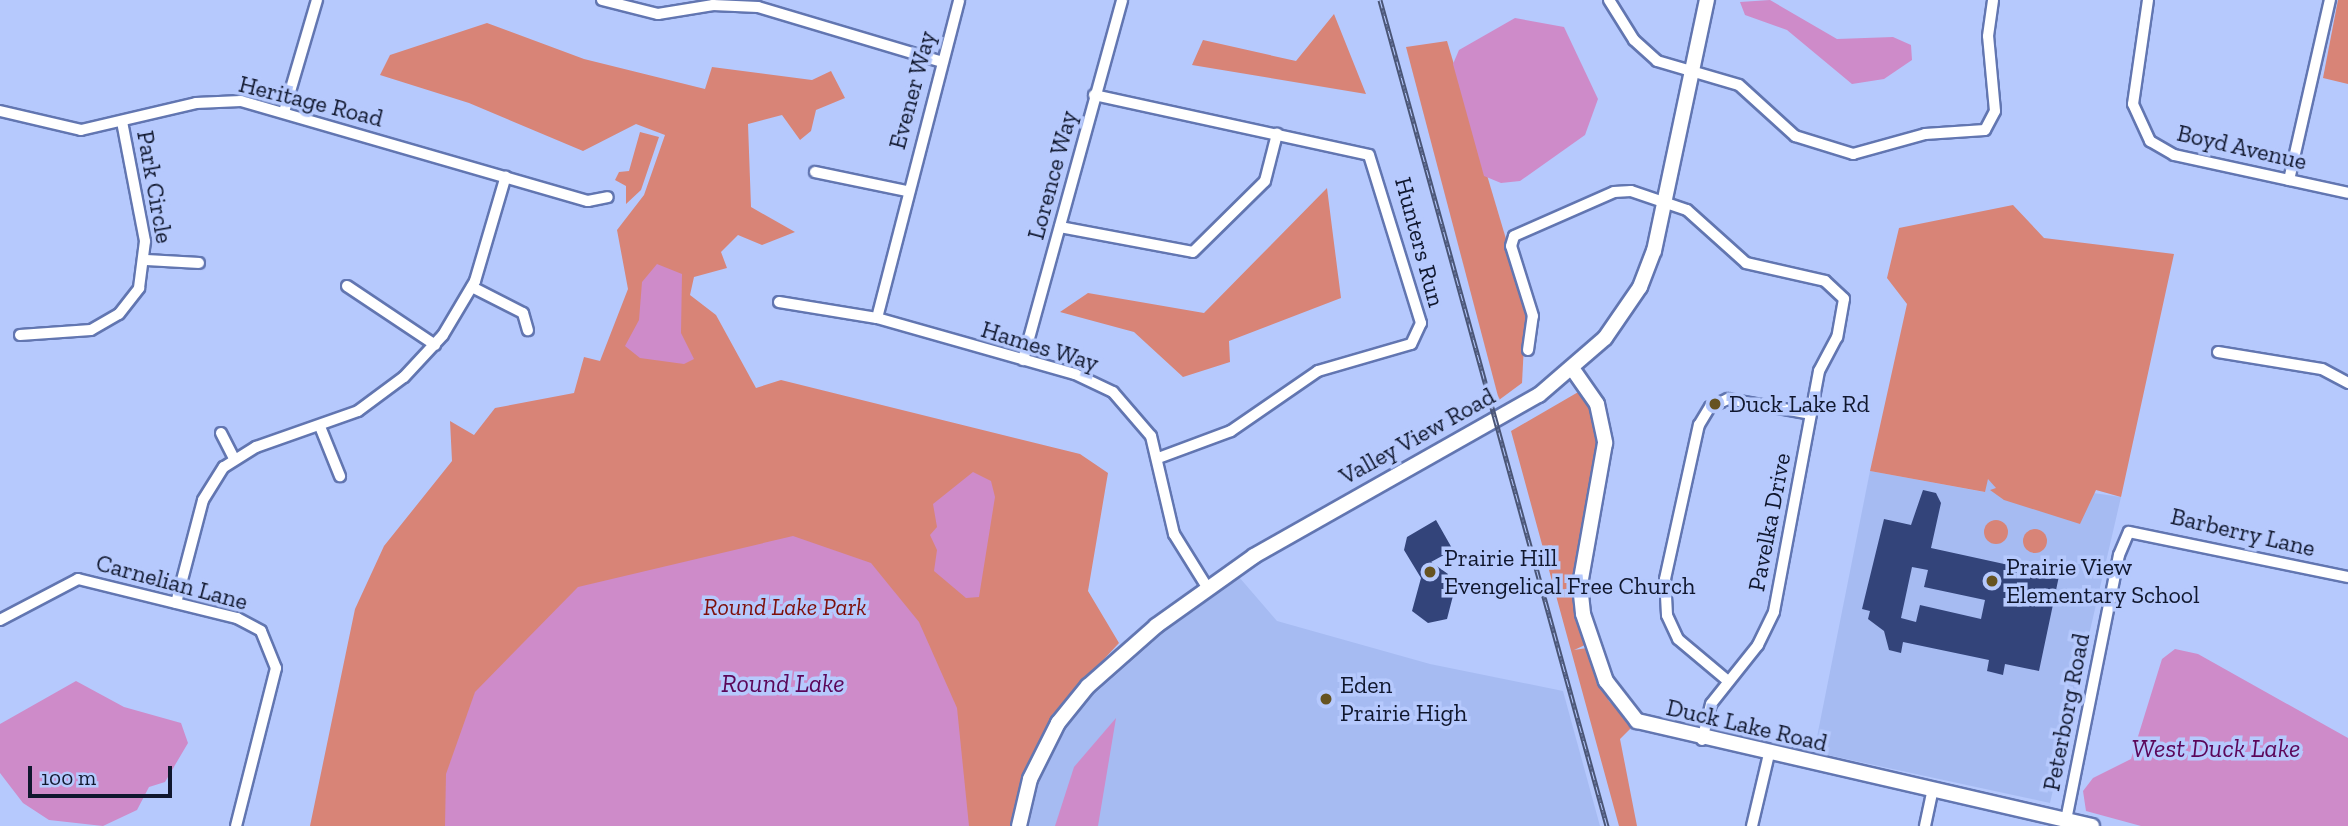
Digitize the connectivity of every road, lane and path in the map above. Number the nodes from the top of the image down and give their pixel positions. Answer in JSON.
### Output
{"nodes":[{"id":1,"x":317,"y":0,"type":"edge"},
{"id":2,"x":602,"y":0,"type":"edge"},
{"id":3,"x":958,"y":0,"type":"edge"},
{"id":4,"x":1122,"y":0,"type":"edge"},
{"id":5,"x":1609,"y":0,"type":"edge"},
{"id":6,"x":1707,"y":0,"type":"edge"},
{"id":7,"x":1993,"y":0,"type":"edge"},
{"id":8,"x":2148,"y":0,"type":"edge"},
{"id":9,"x":2330,"y":0,"type":"edge"},
{"id":10,"x":942,"y":62,"type":"junction"},
{"id":11,"x":1692,"y":71,"type":"junction"},
{"id":12,"x":1094,"y":95,"type":"junction"},
{"id":13,"x":0,"y":111,"type":"edge"},
{"id":14,"x":284,"y":112,"type":"junction"},
{"id":15,"x":122,"y":122,"type":"junction"},
{"id":16,"x":1277,"y":134,"type":"junction"},
{"id":17,"x":815,"y":172,"type":"dead end"},
{"id":18,"x":506,"y":176,"type":"junction"},
{"id":19,"x":2289,"y":180,"type":"junction"},
{"id":20,"x":907,"y":191,"type":"junction"},
{"id":21,"x":2348,"y":193,"type":"edge"},
{"id":22,"x":608,"y":197,"type":"dead end"},
{"id":23,"x":1666,"y":201,"type":"junction"},
{"id":24,"x":1060,"y":227,"type":"junction"},
{"id":25,"x":147,"y":260,"type":"junction"},
{"id":26,"x":199,"y":263,"type":"dead end"},
{"id":27,"x":347,"y":286,"type":"dead end"},
{"id":28,"x":472,"y":287,"type":"junction"},
{"id":29,"x":779,"y":302,"type":"dead end"},
{"id":30,"x":877,"y":318,"type":"junction"},
{"id":31,"x":528,"y":330,"type":"dead end"},
{"id":32,"x":20,"y":335,"type":"dead end"},
{"id":33,"x":435,"y":345,"type":"junction"},
{"id":34,"x":1528,"y":350,"type":"dead end"},
{"id":35,"x":2218,"y":352,"type":"dead end"},
{"id":36,"x":1023,"y":360,"type":"junction"},
{"id":37,"x":1574,"y":371,"type":"junction"},
{"id":38,"x":2348,"y":383,"type":"edge"},
{"id":39,"x":1811,"y":414,"type":"junction"},
{"id":40,"x":321,"y":429,"type":"junction"},
{"id":41,"x":221,"y":433,"type":"dead end"},
{"id":42,"x":1161,"y":457,"type":"junction"},
{"id":43,"x":234,"y":459,"type":"junction"},
{"id":44,"x":340,"y":476,"type":"dead end"},
{"id":45,"x":2129,"y":532,"type":"joint"},
{"id":46,"x":2348,"y":577,"type":"edge"},
{"id":47,"x":1207,"y":587,"type":"junction"},
{"id":48,"x":176,"y":603,"type":"junction"},
{"id":49,"x":1,"y":617,"type":"edge"},
{"id":50,"x":1728,"y":681,"type":"junction"},
{"id":51,"x":1702,"y":740,"type":"junction"},
{"id":52,"x":1769,"y":754,"type":"junction"},
{"id":53,"x":1933,"y":789,"type":"junction"},
{"id":54,"x":2066,"y":820,"type":"junction"},
{"id":55,"x":236,"y":826,"type":"edge"},
{"id":56,"x":1019,"y":826,"type":"edge"},
{"id":57,"x":1752,"y":826,"type":"edge"},
{"id":58,"x":1925,"y":826,"type":"edge"},
{"id":59,"x":2092,"y":826,"type":"edge"}],
"edges":[{"from":1,"to":14,"type":"street"},
{"from":2,"to":10,"type":"street"},
{"from":3,"to":10,"type":"street","name":"Evener Way"},
{"from":4,"to":12,"type":"street","name":"Lorence Way"},
{"from":5,"to":11,"type":"street"},
{"from":6,"to":11,"type":"street","name":"Valley View Road"},
{"from":7,"to":11,"type":"street"},
{"from":8,"to":19,"type":"street","name":"Boyd Avenue"},
{"from":9,"to":19,"type":"street"},
{"from":10,"to":20,"type":"street","name":"Evener Way"},
{"from":11,"to":23,"type":"street","name":"Valley View Road"},
{"from":12,"to":16,"type":"street","name":"Hunters Run"},
{"from":12,"to":24,"type":"street","name":"Lorence Way"},
{"from":13,"to":15,"type":"street","name":"Heritage Road"},
{"from":14,"to":15,"type":"street","name":"Heritage Road"},
{"from":14,"to":18,"type":"street","name":"Heritage Road"},
{"from":15,"to":25,"type":"street","name":"Park Circle"},
{"from":16,"to":24,"type":"street"},
{"from":16,"to":42,"type":"street","name":"Hunters Run"},
{"from":17,"to":20,"type":"street"},
{"from":18,"to":22,"type":"street","name":"Heritage Road"},
{"from":18,"to":28,"type":"street"},
{"from":19,"to":21,"type":"street","name":"Boyd Avenue"},
{"from":20,"to":30,"type":"street","name":"Evener Way"},
{"from":23,"to":34,"type":"street"},
{"from":23,"to":37,"type":"street","name":"Valley View Road"},
{"from":23,"to":39,"type":"street","name":"Pavelka Drive"},
{"from":24,"to":36,"type":"street","name":"Lorence Way"},
{"from":25,"to":26,"type":"street","name":"Park Circle"},
{"from":25,"to":32,"type":"street","name":"Park Circle"},
{"from":27,"to":33,"type":"street"},
{"from":28,"to":31,"type":"street"},
{"from":28,"to":33,"type":"street"},
{"from":29,"to":30,"type":"street","name":"Hames Way"},
{"from":30,"to":36,"type":"street","name":"Hames Way"},
{"from":33,"to":40,"type":"street"},
{"from":35,"to":38,"type":"street"},
{"from":36,"to":42,"type":"street","name":"Hames Way"},
{"from":37,"to":47,"type":"street","name":"Valley View Road"},
{"from":37,"to":51,"type":"street","name":"Duck Lake Road"},
{"from":39,"to":50,"type":"street","name":"Pavelka Drive"},
{"from":39,"to":50,"type":"street"},
{"from":40,"to":43,"type":"street"},
{"from":40,"to":44,"type":"street"},
{"from":41,"to":43,"type":"street"},
{"from":42,"to":47,"type":"street","name":"Hames Way"},
{"from":43,"to":48,"type":"street"},
{"from":45,"to":46,"type":"street","name":"Barberry Lane"},
{"from":45,"to":54,"type":"street","name":"Peterborg Road"},
{"from":47,"to":56,"type":"street","name":"Valley View Road"},
{"from":48,"to":49,"type":"street","name":"Carnelian Lane"},
{"from":48,"to":55,"type":"street","name":"Carnelian Lane"},
{"from":50,"to":51,"type":"street","name":"Pavelka Drive"},
{"from":51,"to":52,"type":"street","name":"Duck Lake Road"},
{"from":52,"to":53,"type":"street","name":"Duck Lake Road"},
{"from":52,"to":57,"type":"street"},
{"from":53,"to":54,"type":"street","name":"Duck Lake Road"},
{"from":53,"to":58,"type":"street"},
{"from":54,"to":59,"type":"street","name":"Duck Lake Road"}]}
